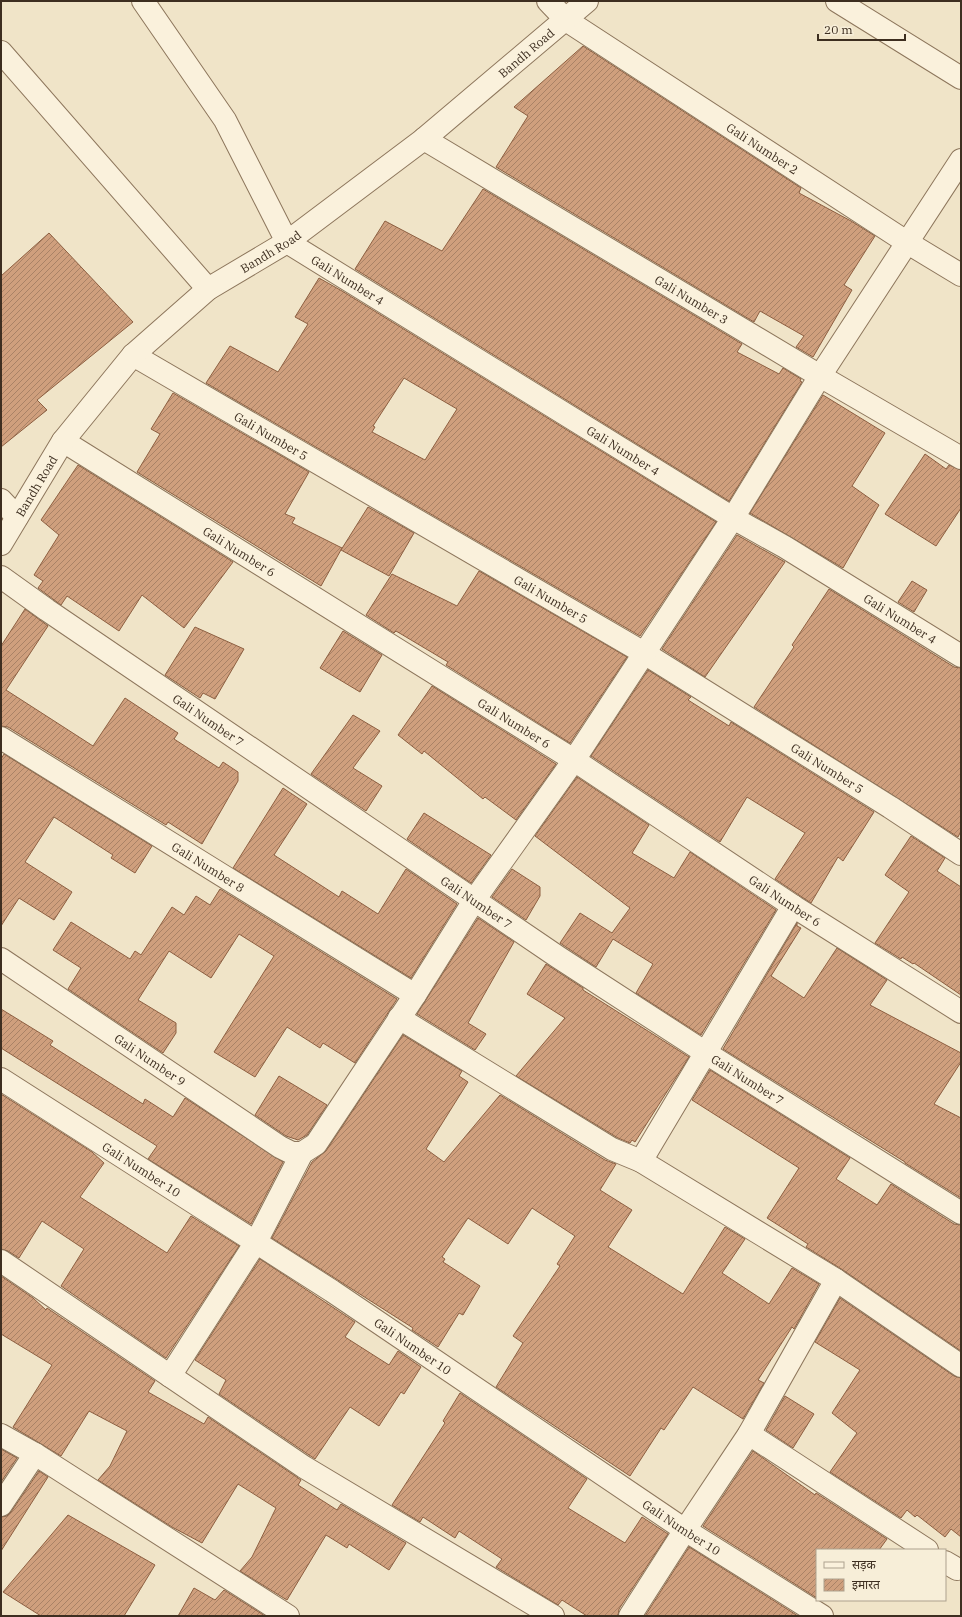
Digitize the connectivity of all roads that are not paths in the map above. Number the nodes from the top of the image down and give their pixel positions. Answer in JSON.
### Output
{"nodes":[{"id":1,"x":143,"y":1,"type":"edge"},
{"id":2,"x":548,"y":1,"type":"edge"},
{"id":3,"x":587,"y":1,"type":"edge"},
{"id":4,"x":837,"y":1,"type":"edge"},
{"id":5,"x":566,"y":20,"type":"junction"},
{"id":6,"x":1,"y":52,"type":"edge"},
{"id":7,"x":961,"y":78,"type":"edge"},
{"id":8,"x":424,"y":139,"type":"junction"},
{"id":9,"x":961,"y":160,"type":"edge"},
{"id":10,"x":287,"y":242,"type":"junction"},
{"id":11,"x":908,"y":242,"type":"junction"},
{"id":12,"x":961,"y":275,"type":"edge"},
{"id":13,"x":208,"y":289,"type":"junction"},
{"id":14,"x":133,"y":355,"type":"junction"},
{"id":15,"x":820,"y":376,"type":"junction"},
{"id":16,"x":63,"y":441,"type":"junction"},
{"id":17,"x":961,"y":458,"type":"edge"},
{"id":18,"x":1,"y":500,"type":"edge"},
{"id":19,"x":17,"y":517,"type":"junction"},
{"id":20,"x":733,"y":518,"type":"junction"},
{"id":21,"x":1,"y":544,"type":"edge"},
{"id":22,"x":1,"y":577,"type":"edge"},
{"id":23,"x":644,"y":652,"type":"junction"},
{"id":24,"x":961,"y":656,"type":"edge"},
{"id":25,"x":1,"y":738,"type":"edge"},
{"id":26,"x":574,"y":760,"type":"junction"},
{"id":27,"x":961,"y":854,"type":"edge"},
{"id":28,"x":475,"y":900,"type":"junction"},
{"id":29,"x":793,"y":906,"type":"junction"},
{"id":30,"x":1,"y":959,"type":"edge"},
{"id":31,"x":415,"y":995,"type":"junction"},
{"id":32,"x":961,"y":1012,"type":"edge"},
{"id":33,"x":399,"y":1018,"type":"junction"},
{"id":34,"x":706,"y":1053,"type":"junction"},
{"id":35,"x":1,"y":1079,"type":"edge"},
{"id":36,"x":302,"y":1153,"type":"junction"},
{"id":37,"x":641,"y":1161,"type":"junction"},
{"id":38,"x":961,"y":1213,"type":"edge"},
{"id":39,"x":256,"y":1242,"type":"junction"},
{"id":40,"x":1,"y":1261,"type":"edge"},
{"id":41,"x":836,"y":1280,"type":"junction"},
{"id":42,"x":961,"y":1366,"type":"edge"},
{"id":43,"x":170,"y":1376,"type":"junction"},
{"id":44,"x":749,"y":1434,"type":"junction"},
{"id":45,"x":1,"y":1435,"type":"edge"},
{"id":46,"x":34,"y":1454,"type":"junction"},
{"id":47,"x":1,"y":1505,"type":"edge"},
{"id":48,"x":685,"y":1530,"type":"junction"},
{"id":49,"x":925,"y":1549,"type":"edge"},
{"id":50,"x":288,"y":1616,"type":"edge"},
{"id":51,"x":553,"y":1616,"type":"edge"},
{"id":52,"x":630,"y":1616,"type":"edge"},
{"id":53,"x":822,"y":1616,"type":"edge"}],
"edges":[{"from":1,"to":10,"type":"street"},
{"from":2,"to":5,"type":"street","name":"Gali Number 2"},
{"from":3,"to":5,"type":"street","name":"Bandh Road"},
{"from":4,"to":7,"type":"street"},
{"from":5,"to":8,"type":"street","name":"Bandh Road"},
{"from":5,"to":11,"type":"street","name":"Gali Number 2"},
{"from":6,"to":13,"type":"street"},
{"from":8,"to":10,"type":"street","name":"Bandh Road"},
{"from":8,"to":15,"type":"street","name":"Gali Number 3"},
{"from":9,"to":11,"type":"street"},
{"from":10,"to":13,"type":"street","name":"Bandh Road"},
{"from":10,"to":20,"type":"street","name":"Gali Number 4"},
{"from":11,"to":12,"type":"street","name":"Gali Number 2"},
{"from":11,"to":15,"type":"street"},
{"from":13,"to":14,"type":"street","name":"Bandh Road"},
{"from":14,"to":16,"type":"street","name":"Bandh Road"},
{"from":14,"to":23,"type":"street","name":"Gali Number 5"},
{"from":15,"to":17,"type":"street","name":"Gali Number 3"},
{"from":15,"to":20,"type":"street"},
{"from":16,"to":19,"type":"street","name":"Bandh Road"},
{"from":16,"to":26,"type":"street","name":"Gali Number 6"},
{"from":18,"to":19,"type":"street"},
{"from":19,"to":21,"type":"street","name":"Bandh Road"},
{"from":20,"to":23,"type":"street"},
{"from":20,"to":24,"type":"street","name":"Gali Number 4"},
{"from":22,"to":28,"type":"street","name":"Gali Number 7"},
{"from":23,"to":26,"type":"street"},
{"from":23,"to":27,"type":"street","name":"Gali Number 5"},
{"from":25,"to":31,"type":"street","name":"Gali Number 8"},
{"from":26,"to":28,"type":"street"},
{"from":26,"to":29,"type":"street","name":"Gali Number 6"},
{"from":28,"to":31,"type":"street"},
{"from":28,"to":34,"type":"street","name":"Gali Number 7"},
{"from":29,"to":32,"type":"street","name":"Gali Number 6"},
{"from":29,"to":34,"type":"street"},
{"from":30,"to":36,"type":"street","name":"Gali Number 9"},
{"from":31,"to":33,"type":"street"},
{"from":33,"to":36,"type":"street"},
{"from":33,"to":37,"type":"street"},
{"from":34,"to":37,"type":"street"},
{"from":34,"to":38,"type":"street","name":"Gali Number 7"},
{"from":35,"to":39,"type":"street","name":"Gali Number 10"},
{"from":36,"to":39,"type":"street"},
{"from":37,"to":41,"type":"street"},
{"from":39,"to":43,"type":"street"},
{"from":39,"to":48,"type":"street","name":"Gali Number 10"},
{"from":40,"to":43,"type":"street"},
{"from":41,"to":42,"type":"street"},
{"from":41,"to":44,"type":"street"},
{"from":43,"to":51,"type":"street"},
{"from":44,"to":48,"type":"street"},
{"from":44,"to":49,"type":"street"},
{"from":45,"to":46,"type":"street"},
{"from":46,"to":47,"type":"street"},
{"from":46,"to":50,"type":"street"},
{"from":48,"to":52,"type":"street"},
{"from":48,"to":53,"type":"street","name":"Gali Number 10"}]}
